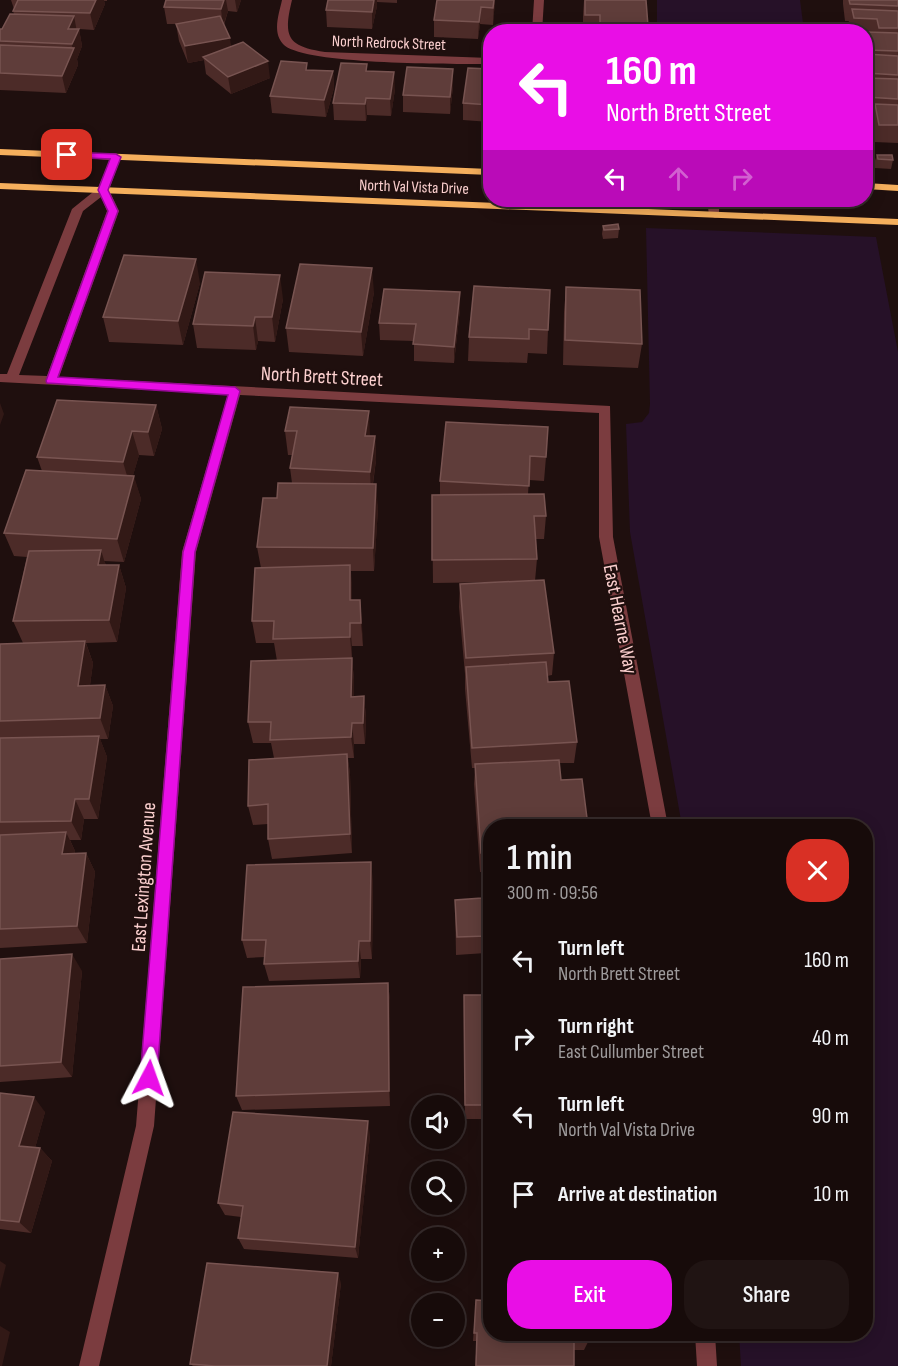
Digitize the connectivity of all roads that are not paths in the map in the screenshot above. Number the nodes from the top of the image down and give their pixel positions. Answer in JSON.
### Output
{"nodes":[{"id":1,"x":287,"y":0,"type":"edge"},
{"id":2,"x":539,"y":0,"type":"edge"},
{"id":3,"x":538,"y":24,"type":"edge"},
{"id":4,"x":483,"y":61,"type":"edge"},
{"id":5,"x":0,"y":152,"type":"edge"},
{"id":6,"x":116,"y":157,"type":"junction"},
{"id":7,"x":483,"y":172,"type":"edge"},
{"id":8,"x":0,"y":186,"type":"edge"},
{"id":9,"x":873,"y":186,"type":"edge"},
{"id":10,"x":898,"y":188,"type":"edge"},
{"id":11,"x":103,"y":190,"type":"junction"},
{"id":12,"x":483,"y":206,"type":"edge"},
{"id":13,"x":519,"y":207,"type":"edge"},
{"id":14,"x":714,"y":207,"type":"edge"},
{"id":15,"x":715,"y":215,"type":"junction"},
{"id":16,"x":898,"y":222,"type":"edge"},
{"id":17,"x":5,"y":379,"type":"edge"},
{"id":18,"x":51,"y":381,"type":"junction"},
{"id":19,"x":235,"y":391,"type":"junction"},
{"id":20,"x":605,"y":409,"type":"joint"},
{"id":21,"x":659,"y":819,"type":"edge"},
{"id":22,"x":705,"y":1341,"type":"edge"},
{"id":23,"x":89,"y":1366,"type":"edge"},
{"id":24,"x":707,"y":1366,"type":"edge"}],
"edges":[{"from":1,"to":4,"type":"street","name":"North Redrock Street"},
{"from":2,"to":3,"type":"street"},
{"from":5,"to":6,"type":"main road","name":"North Val Vista Drive"},
{"from":6,"to":7,"type":"main road","name":"North Val Vista Drive"},
{"from":6,"to":11,"type":"street"},
{"from":8,"to":11,"type":"main road","name":"North Val Vista Drive"},
{"from":9,"to":10,"type":"main road"},
{"from":11,"to":12,"type":"main road","name":"North Val Vista Drive"},
{"from":11,"to":17,"type":"street"},
{"from":11,"to":18,"type":"street"},
{"from":13,"to":15,"type":"main road","name":"North Val Vista Drive"},
{"from":14,"to":15,"type":"street"},
{"from":15,"to":16,"type":"main road","name":"North Val Vista Drive"},
{"from":17,"to":18,"type":"street","name":"North Brett Street"},
{"from":18,"to":19,"type":"street","name":"North Brett Street"},
{"from":19,"to":20,"type":"street","name":"North Brett Street"},
{"from":19,"to":23,"type":"street","name":"East Lexington Avenue"},
{"from":20,"to":21,"type":"street","name":"East Hearne Way"},
{"from":22,"to":24,"type":"street"}]}
